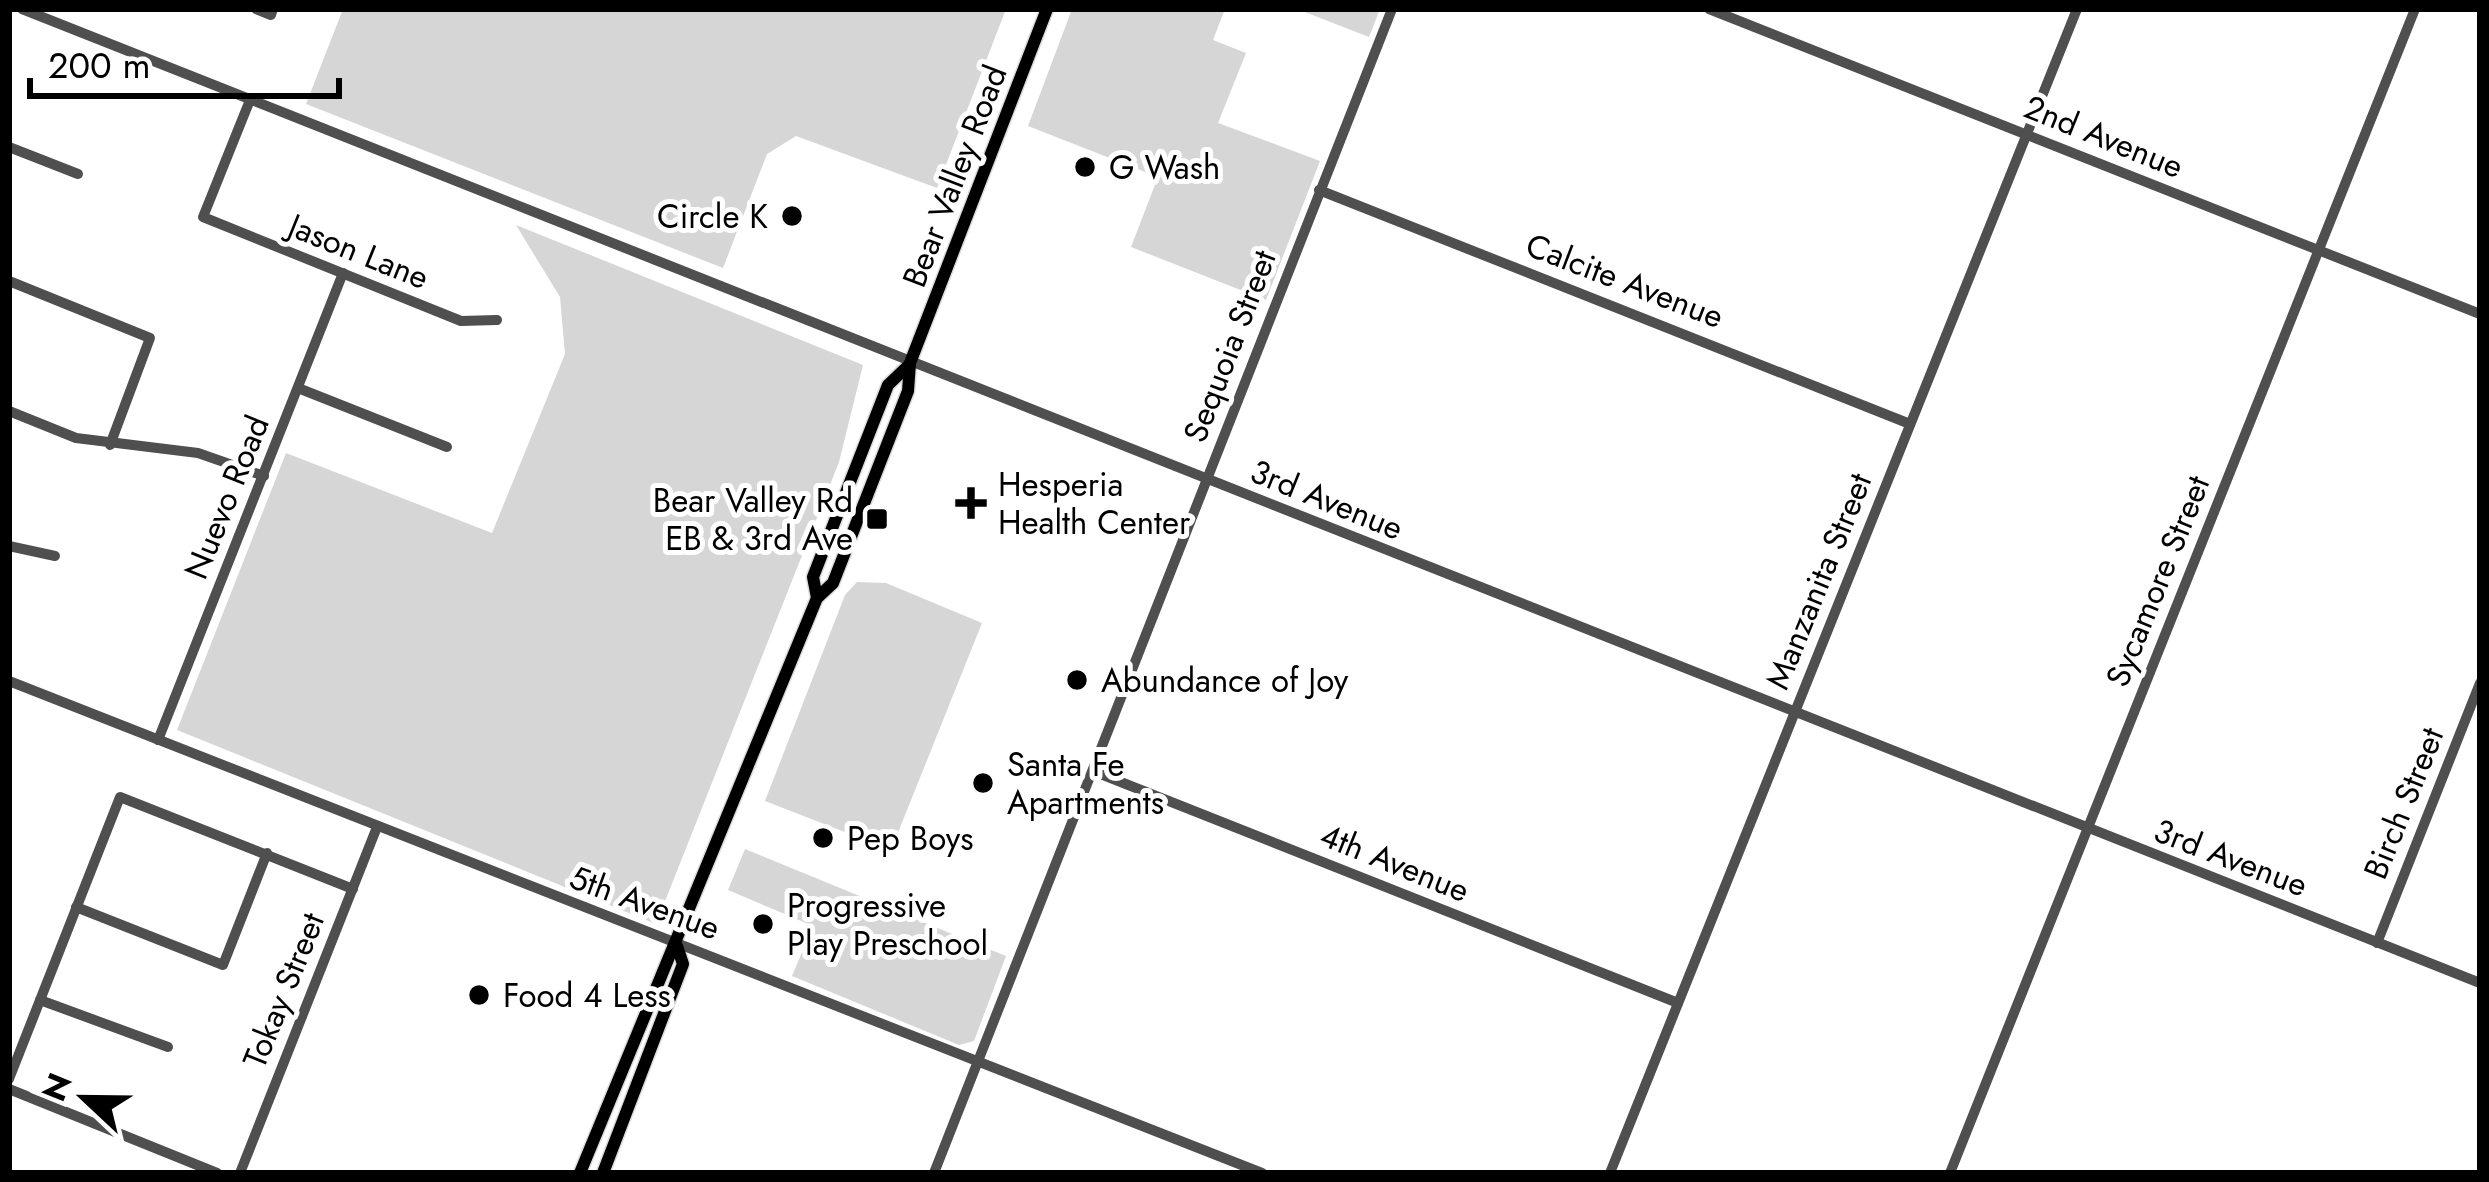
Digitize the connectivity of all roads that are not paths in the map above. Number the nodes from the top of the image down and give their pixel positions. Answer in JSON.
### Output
{"nodes":[{"id":1,"x":22,"y":9,"type":"edge"},
{"id":2,"x":256,"y":9,"type":"edge"},
{"id":3,"x":1047,"y":9,"type":"edge"},
{"id":4,"x":1392,"y":9,"type":"edge"},
{"id":5,"x":1709,"y":9,"type":"edge"},
{"id":6,"x":2077,"y":9,"type":"edge"},
{"id":7,"x":2415,"y":9,"type":"edge"},
{"id":8,"x":272,"y":12,"type":"edge"},
{"id":9,"x":250,"y":100,"type":"junction"},
{"id":10,"x":2027,"y":135,"type":"junction"},
{"id":11,"x":9,"y":147,"type":"edge"},
{"id":12,"x":78,"y":174,"type":"dead end"},
{"id":13,"x":1319,"y":190,"type":"junction"},
{"id":14,"x":2317,"y":250,"type":"junction"},
{"id":15,"x":344,"y":273,"type":"junction"},
{"id":16,"x":9,"y":281,"type":"edge"},
{"id":17,"x":2480,"y":314,"type":"edge"},
{"id":18,"x":497,"y":320,"type":"dead end"},
{"id":19,"x":910,"y":363,"type":"junction"},
{"id":20,"x":298,"y":388,"type":"junction"},
{"id":21,"x":9,"y":411,"type":"edge"},
{"id":22,"x":1910,"y":424,"type":"junction"},
{"id":23,"x":110,"y":445,"type":"junction"},
{"id":24,"x":447,"y":447,"type":"dead end"},
{"id":25,"x":264,"y":476,"type":"junction"},
{"id":26,"x":1206,"y":479,"type":"junction"},
{"id":27,"x":9,"y":546,"type":"edge"},
{"id":28,"x":55,"y":556,"type":"dead end"},
{"id":29,"x":817,"y":598,"type":"junction"},
{"id":30,"x":9,"y":681,"type":"edge"},
{"id":31,"x":2480,"y":683,"type":"edge"},
{"id":32,"x":1794,"y":714,"type":"junction"},
{"id":33,"x":158,"y":740,"type":"junction"},
{"id":34,"x":1093,"y":771,"type":"junction"},
{"id":35,"x":377,"y":827,"type":"junction"},
{"id":36,"x":2088,"y":830,"type":"junction"},
{"id":37,"x":267,"y":853,"type":"junction"},
{"id":38,"x":352,"y":889,"type":"junction"},
{"id":39,"x":76,"y":907,"type":"junction"},
{"id":40,"x":2377,"y":943,"type":"junction"},
{"id":41,"x":677,"y":946,"type":"junction"},
{"id":42,"x":2480,"y":983,"type":"edge"},
{"id":43,"x":40,"y":1000,"type":"junction"},
{"id":44,"x":1678,"y":1003,"type":"junction"},
{"id":45,"x":168,"y":1047,"type":"dead end"},
{"id":46,"x":978,"y":1061,"type":"junction"},
{"id":47,"x":9,"y":1079,"type":"edge"},
{"id":48,"x":9,"y":1088,"type":"edge"},
{"id":49,"x":218,"y":1173,"type":"edge"},
{"id":50,"x":240,"y":1173,"type":"edge"},
{"id":51,"x":580,"y":1173,"type":"edge"},
{"id":52,"x":602,"y":1173,"type":"edge"},
{"id":53,"x":934,"y":1173,"type":"edge"},
{"id":54,"x":1262,"y":1173,"type":"edge"},
{"id":55,"x":1610,"y":1173,"type":"edge"},
{"id":56,"x":1950,"y":1173,"type":"edge"}],
"edges":[{"from":1,"to":9,"type":"street","name":"3rd Avenue"},
{"from":2,"to":8,"type":"street"},
{"from":3,"to":19,"type":"main road","name":"Bear Valley Road"},
{"from":4,"to":13,"type":"street","name":"Sequoia Street"},
{"from":5,"to":10,"type":"street","name":"2nd Avenue"},
{"from":6,"to":10,"type":"street","name":"Manzanita Street"},
{"from":7,"to":14,"type":"street","name":"Sycamore Street"},
{"from":9,"to":15,"type":"street","name":"Jason Lane"},
{"from":9,"to":19,"type":"street","name":"3rd Avenue"},
{"from":10,"to":14,"type":"street","name":"2nd Avenue"},
{"from":10,"to":22,"type":"street","name":"Manzanita Street"},
{"from":11,"to":12,"type":"street"},
{"from":13,"to":22,"type":"street","name":"Calcite Avenue"},
{"from":13,"to":26,"type":"street","name":"Sequoia Street"},
{"from":14,"to":17,"type":"street","name":"2nd Avenue"},
{"from":14,"to":36,"type":"street","name":"Sycamore Street"},
{"from":15,"to":18,"type":"street","name":"Jason Lane"},
{"from":15,"to":20,"type":"street","name":"Nuevo Road"},
{"from":16,"to":23,"type":"street"},
{"from":19,"to":26,"type":"street","name":"3rd Avenue"},
{"from":19,"to":29,"type":"main road","name":"Bear Valley Road"},
{"from":19,"to":29,"type":"main road","name":"Bear Valley Road"},
{"from":20,"to":24,"type":"street"},
{"from":20,"to":25,"type":"street","name":"Nuevo Road"},
{"from":21,"to":23,"type":"street"},
{"from":22,"to":32,"type":"street","name":"Manzanita Street"},
{"from":23,"to":25,"type":"street"},
{"from":25,"to":33,"type":"street","name":"Nuevo Road"},
{"from":26,"to":32,"type":"street","name":"3rd Avenue"},
{"from":26,"to":34,"type":"street","name":"Sequoia Street"},
{"from":27,"to":28,"type":"street"},
{"from":29,"to":41,"type":"main road","name":"Bear Valley Road"},
{"from":30,"to":33,"type":"street","name":"5th Avenue"},
{"from":31,"to":40,"type":"street","name":"Birch Street"},
{"from":32,"to":36,"type":"street","name":"3rd Avenue"},
{"from":32,"to":44,"type":"street","name":"Manzanita Street"},
{"from":33,"to":35,"type":"street","name":"5th Avenue"},
{"from":34,"to":44,"type":"street","name":"4th Avenue"},
{"from":34,"to":46,"type":"street","name":"Sequoia Street"},
{"from":35,"to":38,"type":"street","name":"Tokay Street"},
{"from":35,"to":41,"type":"street","name":"5th Avenue"},
{"from":36,"to":40,"type":"street","name":"3rd Avenue"},
{"from":36,"to":56,"type":"street","name":"Sycamore Street"},
{"from":37,"to":38,"type":"street"},
{"from":37,"to":39,"type":"street"},
{"from":37,"to":39,"type":"street"},
{"from":38,"to":50,"type":"street","name":"Tokay Street"},
{"from":39,"to":43,"type":"street"},
{"from":40,"to":42,"type":"street","name":"3rd Avenue"},
{"from":41,"to":46,"type":"street","name":"5th Avenue"},
{"from":41,"to":51,"type":"main road","name":"Bear Valley Road"},
{"from":41,"to":52,"type":"main road","name":"Bear Valley Road"},
{"from":43,"to":45,"type":"street"},
{"from":43,"to":47,"type":"street"},
{"from":44,"to":55,"type":"street","name":"Manzanita Street"},
{"from":46,"to":53,"type":"street","name":"Sequoia Street"},
{"from":46,"to":54,"type":"street","name":"5th Avenue"},
{"from":48,"to":49,"type":"street"}]}
